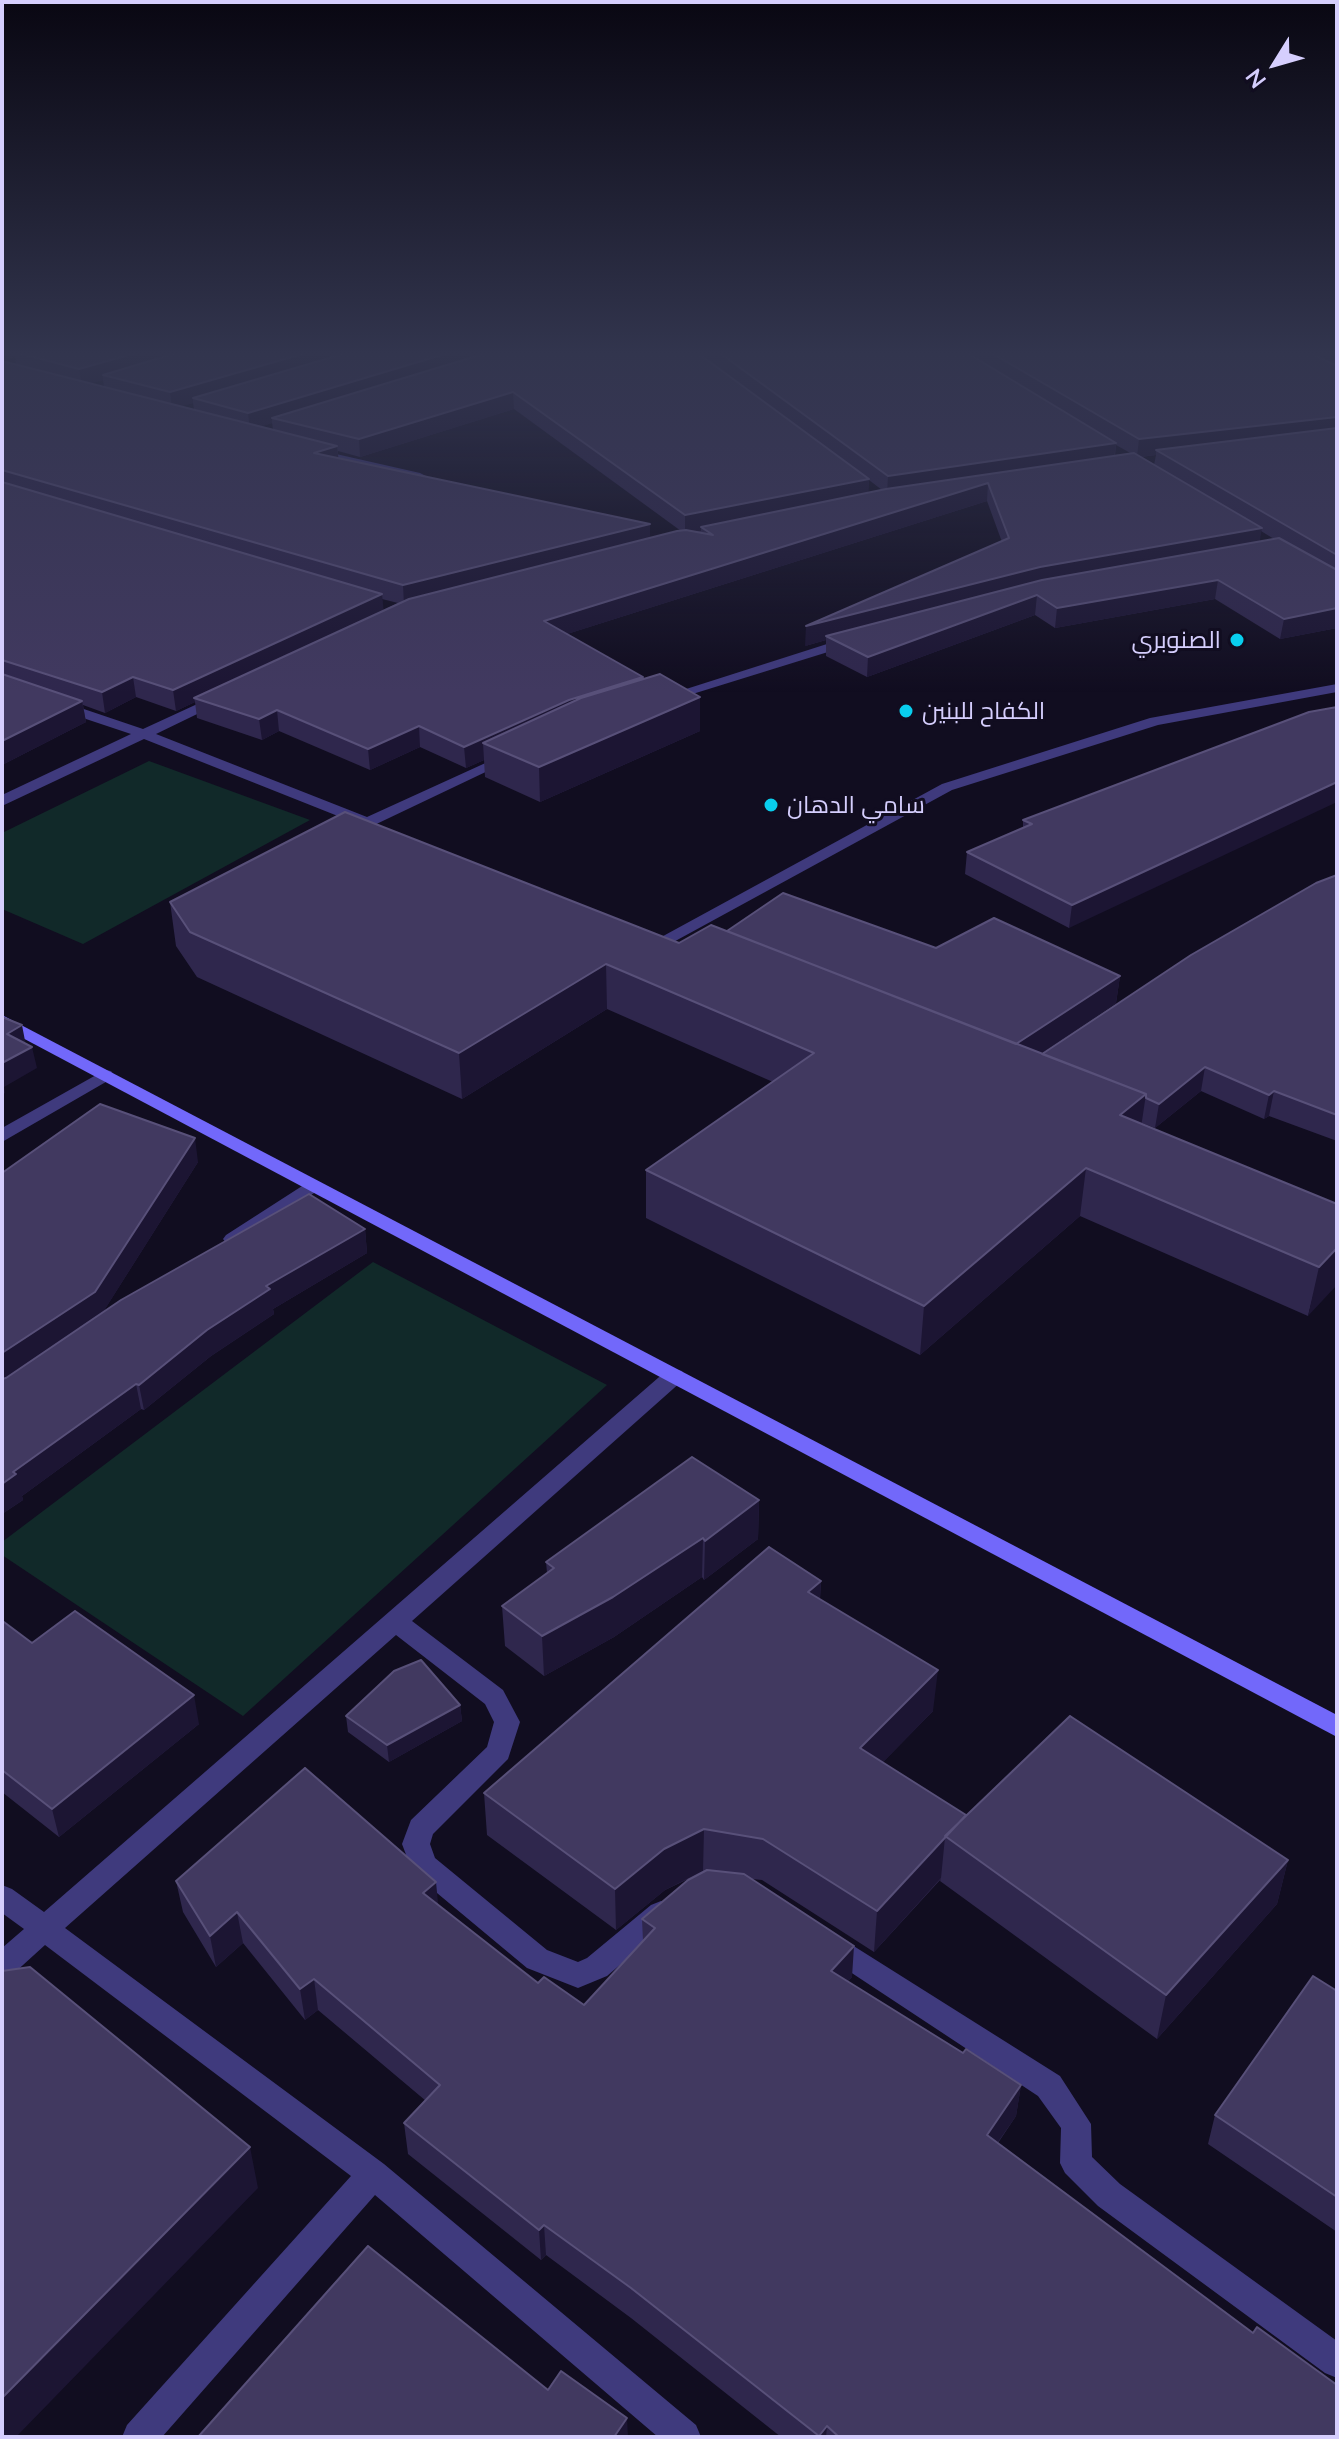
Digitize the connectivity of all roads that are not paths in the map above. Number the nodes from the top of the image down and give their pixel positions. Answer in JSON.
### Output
{"nodes":[{"id":1,"x":370,"y":465,"type":"edge"},
{"id":2,"x":433,"y":479,"type":"edge"},
{"id":3,"x":866,"y":636,"type":"edge"},
{"id":4,"x":1337,"y":688,"type":"edge"},
{"id":5,"x":231,"y":693,"type":"edge"},
{"id":6,"x":42,"y":699,"type":"edge"},
{"id":7,"x":649,"y":703,"type":"edge"},
{"id":8,"x":144,"y":734,"type":"junction"},
{"id":9,"x":520,"y":752,"type":"edge"},
{"id":10,"x":2,"y":801,"type":"edge"},
{"id":11,"x":366,"y":823,"type":"junction"},
{"id":12,"x":396,"y":835,"type":"edge"},
{"id":13,"x":662,"y":941,"type":"edge"},
{"id":14,"x":2,"y":1020,"type":"edge"},
{"id":15,"x":105,"y":1075,"type":"junction"},
{"id":16,"x":2,"y":1136,"type":"edge"},
{"id":17,"x":313,"y":1185,"type":"junction"},
{"id":18,"x":209,"y":1255,"type":"edge"},
{"id":19,"x":674,"y":1376,"type":"junction"},
{"id":20,"x":395,"y":1621,"type":"junction"},
{"id":21,"x":1337,"y":1727,"type":"edge"},
{"id":22,"x":690,"y":1893,"type":"edge"},
{"id":23,"x":2,"y":1897,"type":"edge"},
{"id":24,"x":43,"y":1930,"type":"junction"},
{"id":25,"x":815,"y":1934,"type":"edge"},
{"id":26,"x":2,"y":1966,"type":"edge"},
{"id":27,"x":373,"y":2174,"type":"junction"},
{"id":28,"x":1337,"y":2361,"type":"edge"},
{"id":29,"x":139,"y":2437,"type":"edge"},
{"id":30,"x":684,"y":2437,"type":"edge"}],
"edges":[{"from":1,"to":2,"type":"street"},
{"from":3,"to":7,"type":"street"},
{"from":4,"to":13,"type":"street"},
{"from":5,"to":8,"type":"street"},
{"from":6,"to":8,"type":"street"},
{"from":8,"to":10,"type":"street"},
{"from":8,"to":11,"type":"street"},
{"from":9,"to":11,"type":"street"},
{"from":11,"to":12,"type":"street"},
{"from":14,"to":15,"type":"main road"},
{"from":15,"to":16,"type":"street"},
{"from":15,"to":17,"type":"main road"},
{"from":17,"to":18,"type":"street"},
{"from":17,"to":19,"type":"main road"},
{"from":19,"to":20,"type":"street"},
{"from":19,"to":21,"type":"main road"},
{"from":20,"to":22,"type":"street"},
{"from":20,"to":24,"type":"street"},
{"from":23,"to":24,"type":"street"},
{"from":24,"to":26,"type":"street"},
{"from":24,"to":27,"type":"street"},
{"from":25,"to":28,"type":"street"},
{"from":27,"to":29,"type":"street"},
{"from":27,"to":30,"type":"street"}]}
